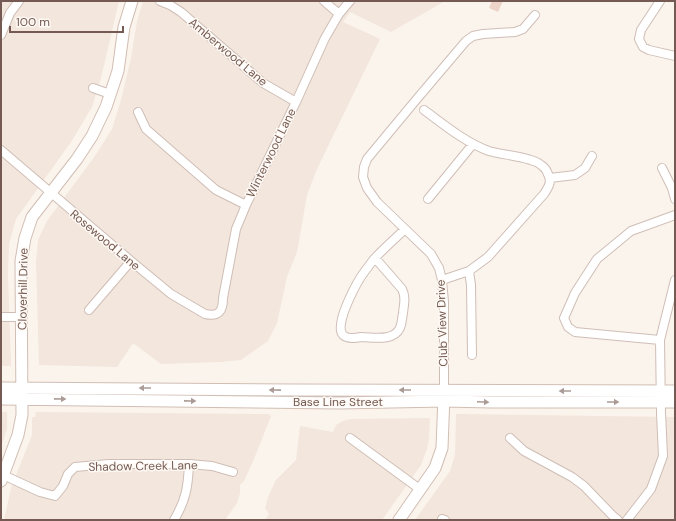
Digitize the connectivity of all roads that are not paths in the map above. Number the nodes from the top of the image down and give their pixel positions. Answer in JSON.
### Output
{"nodes":[{"id":1,"x":19,"y":1,"type":"edge"},
{"id":2,"x":132,"y":1,"type":"edge"},
{"id":3,"x":160,"y":1,"type":"edge"},
{"id":4,"x":324,"y":1,"type":"edge"},
{"id":5,"x":350,"y":1,"type":"edge"},
{"id":6,"x":660,"y":1,"type":"edge"},
{"id":7,"x":340,"y":14,"type":"junction"},
{"id":8,"x":535,"y":14,"type":"dead end"},
{"id":9,"x":1,"y":35,"type":"edge"},
{"id":10,"x":675,"y":56,"type":"edge"},
{"id":11,"x":93,"y":88,"type":"dead end"},
{"id":12,"x":110,"y":94,"type":"junction"},
{"id":13,"x":296,"y":102,"type":"junction"},
{"id":14,"x":424,"y":110,"type":"dead end"},
{"id":15,"x":138,"y":112,"type":"dead end"},
{"id":16,"x":473,"y":144,"type":"junction"},
{"id":17,"x":1,"y":150,"type":"edge"},
{"id":18,"x":592,"y":156,"type":"dead end"},
{"id":19,"x":662,"y":168,"type":"dead end"},
{"id":20,"x":550,"y":178,"type":"junction"},
{"id":21,"x":51,"y":193,"type":"junction"},
{"id":22,"x":428,"y":199,"type":"dead end"},
{"id":23,"x":675,"y":199,"type":"edge"},
{"id":24,"x":246,"y":205,"type":"junction"},
{"id":25,"x":675,"y":215,"type":"edge"},
{"id":26,"x":405,"y":229,"type":"junction"},
{"id":27,"x":375,"y":258,"type":"junction"},
{"id":28,"x":131,"y":262,"type":"junction"},
{"id":29,"x":469,"y":271,"type":"junction"},
{"id":30,"x":442,"y":280,"type":"junction"},
{"id":31,"x":675,"y":280,"type":"edge"},
{"id":32,"x":89,"y":310,"type":"dead end"},
{"id":33,"x":217,"y":314,"type":"joint"},
{"id":34,"x":1,"y":317,"type":"edge"},
{"id":35,"x":22,"y":317,"type":"junction"},
{"id":36,"x":660,"y":340,"type":"junction"},
{"id":37,"x":472,"y":356,"type":"dead end"},
{"id":38,"x":1,"y":388,"type":"edge"},
{"id":39,"x":675,"y":391,"type":"edge"},
{"id":40,"x":21,"y":393,"type":"junction"},
{"id":41,"x":444,"y":396,"type":"junction"},
{"id":42,"x":660,"y":396,"type":"junction"},
{"id":43,"x":1,"y":399,"type":"edge"},
{"id":44,"x":675,"y":402,"type":"edge"},
{"id":45,"x":350,"y":438,"type":"dead end"},
{"id":46,"x":510,"y":438,"type":"dead end"},
{"id":47,"x":190,"y":464,"type":"junction"},
{"id":48,"x":233,"y":472,"type":"dead end"},
{"id":49,"x":2,"y":477,"type":"edge"},
{"id":50,"x":421,"y":490,"type":"junction"},
{"id":51,"x":174,"y":520,"type":"edge"},
{"id":52,"x":398,"y":520,"type":"edge"},
{"id":53,"x":618,"y":520,"type":"edge"},
{"id":54,"x":627,"y":520,"type":"edge"}],
"edges":[{"from":1,"to":9,"type":"street"},
{"from":2,"to":12,"type":"main road","name":"Cloverhill Drive"},
{"from":3,"to":13,"type":"street","name":"Amberwood Lane"},
{"from":4,"to":7,"type":"street"},
{"from":5,"to":7,"type":"street","name":"Winterwood Lane"},
{"from":6,"to":10,"type":"street"},
{"from":7,"to":13,"type":"street","name":"Winterwood Lane"},
{"from":8,"to":26,"type":"street","name":"Club View Drive"},
{"from":11,"to":12,"type":"street"},
{"from":12,"to":21,"type":"main road","name":"Cloverhill Drive"},
{"from":13,"to":24,"type":"street","name":"Winterwood Lane"},
{"from":14,"to":16,"type":"street"},
{"from":15,"to":24,"type":"street"},
{"from":16,"to":20,"type":"street"},
{"from":16,"to":22,"type":"street"},
{"from":17,"to":21,"type":"street","name":"Rosewood Lane"},
{"from":18,"to":20,"type":"street"},
{"from":19,"to":23,"type":"street"},
{"from":20,"to":29,"type":"street"},
{"from":21,"to":28,"type":"street","name":"Rosewood Lane"},
{"from":21,"to":35,"type":"main road","name":"Cloverhill Drive"},
{"from":24,"to":33,"type":"street","name":"Winterwood Lane"},
{"from":25,"to":36,"type":"street"},
{"from":26,"to":27,"type":"street"},
{"from":26,"to":30,"type":"street","name":"Club View Drive"},
{"from":27,"to":27,"type":"street"},
{"from":28,"to":32,"type":"street"},
{"from":28,"to":33,"type":"street","name":"Rosewood Lane"},
{"from":29,"to":30,"type":"street"},
{"from":29,"to":37,"type":"street"},
{"from":30,"to":41,"type":"street","name":"Club View Drive"},
{"from":31,"to":36,"type":"street"},
{"from":34,"to":35,"type":"street"},
{"from":35,"to":40,"type":"main road","name":"Cloverhill Drive"},
{"from":36,"to":42,"type":"street"},
{"from":38,"to":40,"type":"main road","name":"Base Line Street"},
{"from":39,"to":42,"type":"main road","name":"Base Line Street"},
{"from":40,"to":41,"type":"main road","name":"Base Line Street"},
{"from":40,"to":43,"type":"main road","name":"Base Line Street"},
{"from":40,"to":49,"type":"main road","name":"Cloverhill Drive"},
{"from":41,"to":42,"type":"main road","name":"Base Line Street"},
{"from":41,"to":50,"type":"main road","name":"Club View Drive"},
{"from":42,"to":44,"type":"main road","name":"Base Line Street"},
{"from":42,"to":54,"type":"street"},
{"from":45,"to":50,"type":"street"},
{"from":46,"to":53,"type":"street"},
{"from":47,"to":48,"type":"street","name":"Shadow Creek Lane"},
{"from":47,"to":49,"type":"street","name":"Shadow Creek Lane"},
{"from":47,"to":51,"type":"street"},
{"from":50,"to":52,"type":"main road","name":"Club View Drive"}]}
